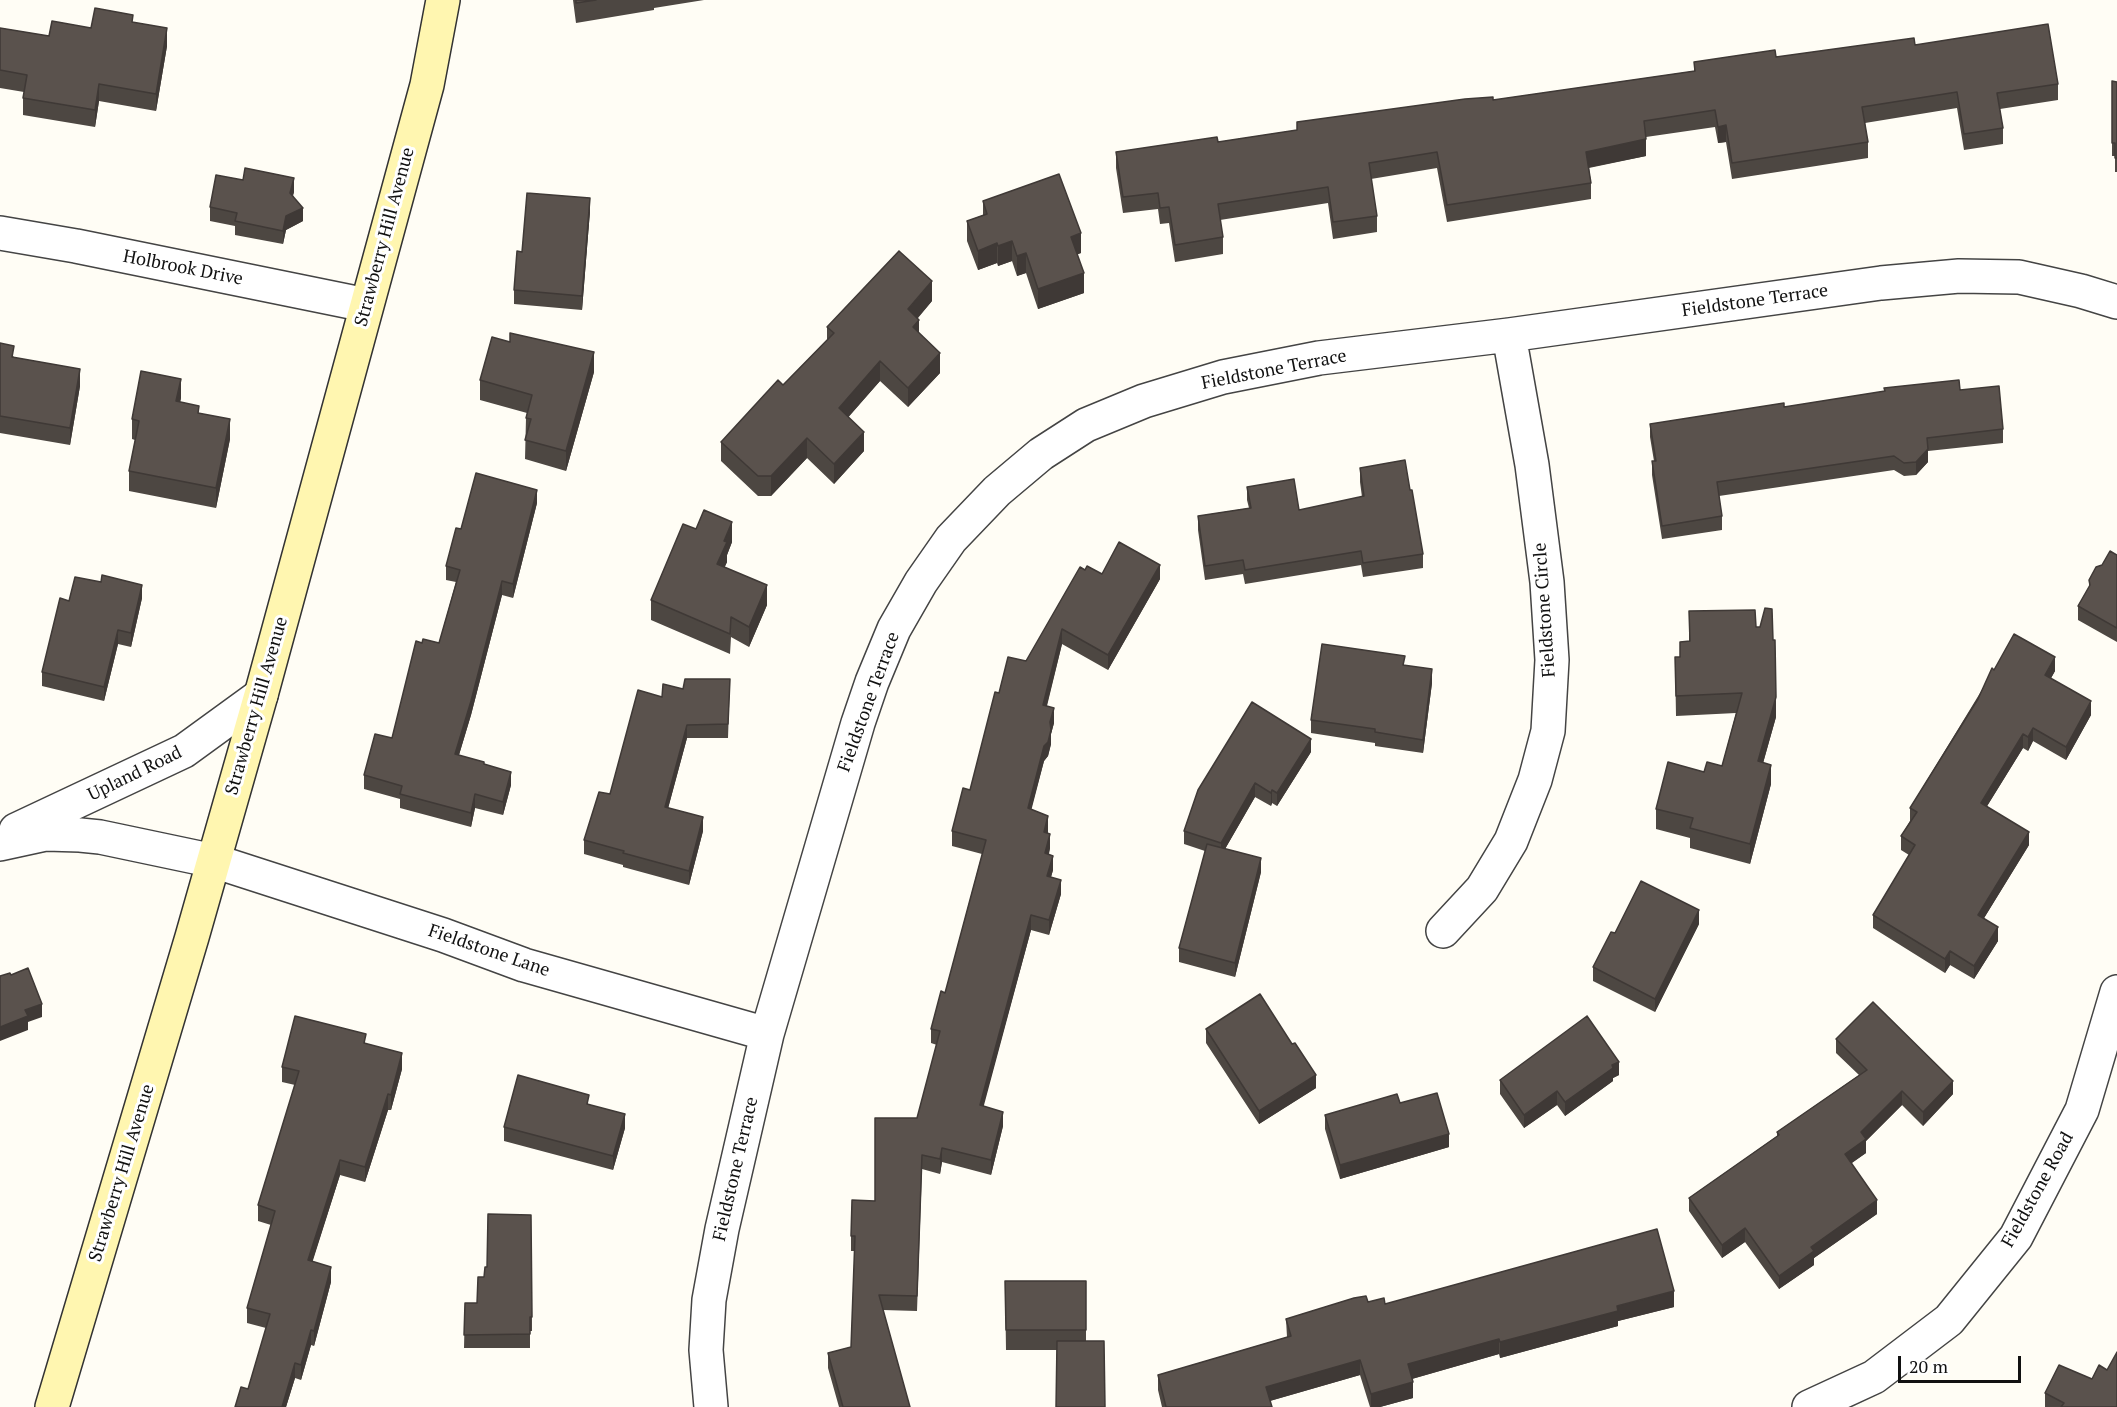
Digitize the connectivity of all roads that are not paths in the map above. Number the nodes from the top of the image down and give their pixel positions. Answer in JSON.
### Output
{"nodes":[{"id":1,"x":443,"y":0,"type":"edge"},
{"id":2,"x":0,"y":233,"type":"edge"},
{"id":3,"x":2117,"y":302,"type":"edge"},
{"id":4,"x":366,"y":305,"type":"junction"},
{"id":5,"x":1509,"y":335,"type":"junction"},
{"id":6,"x":261,"y":695,"type":"junction"},
{"id":7,"x":0,"y":837,"type":"edge"},
{"id":8,"x":0,"y":844,"type":"edge"},
{"id":9,"x":214,"y":861,"type":"junction"},
{"id":10,"x":1443,"y":932,"type":"dead end"},
{"id":11,"x":2117,"y":992,"type":"edge"},
{"id":12,"x":767,"y":1034,"type":"junction"},
{"id":13,"x":52,"y":1407,"type":"edge"},
{"id":14,"x":711,"y":1407,"type":"edge"},
{"id":15,"x":1809,"y":1407,"type":"edge"}],
"edges":[{"from":1,"to":4,"type":"main road","name":"Strawberry Hill Avenue"},
{"from":2,"to":4,"type":"street","name":"Holbrook Drive"},
{"from":3,"to":5,"type":"street","name":"Fieldstone Terrace"},
{"from":4,"to":6,"type":"main road","name":"Strawberry Hill Avenue"},
{"from":5,"to":10,"type":"street","name":"Fieldstone Circle"},
{"from":5,"to":12,"type":"street","name":"Fieldstone Terrace"},
{"from":6,"to":7,"type":"street","name":"Upland Road"},
{"from":6,"to":9,"type":"main road","name":"Strawberry Hill Avenue"},
{"from":8,"to":9,"type":"street"},
{"from":9,"to":12,"type":"street","name":"Fieldstone Lane"},
{"from":9,"to":13,"type":"main road","name":"Strawberry Hill Avenue"},
{"from":11,"to":15,"type":"street","name":"Fieldstone Road"},
{"from":12,"to":14,"type":"street","name":"Fieldstone Terrace"}]}
